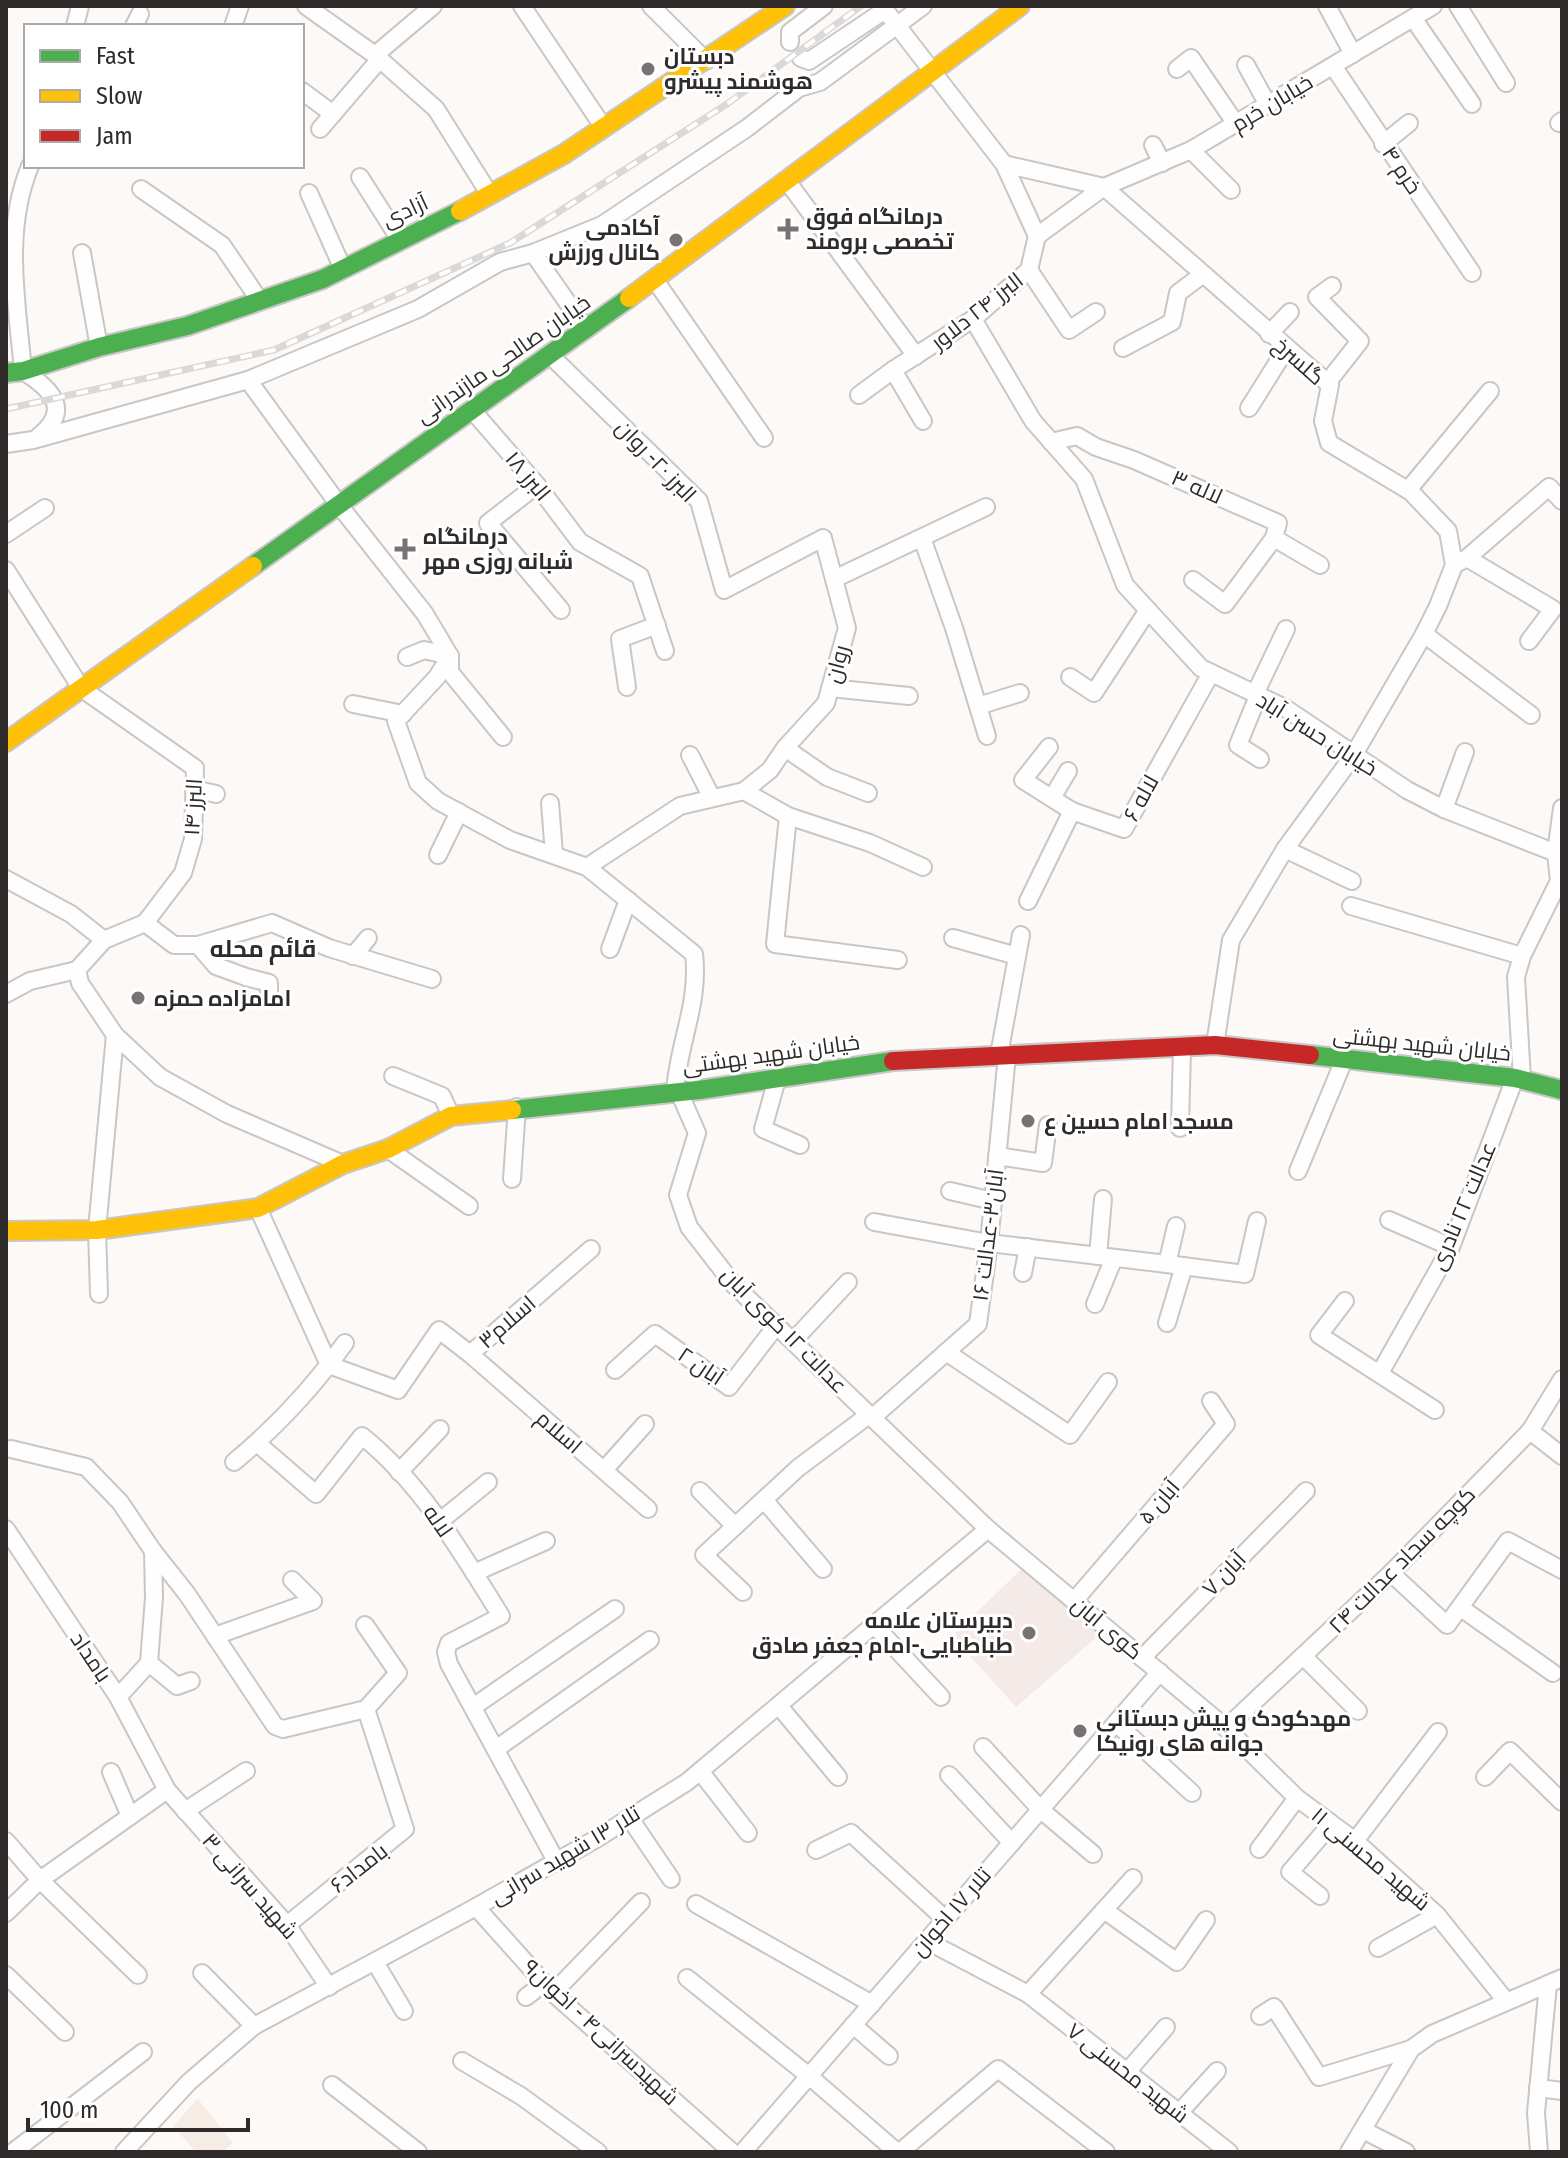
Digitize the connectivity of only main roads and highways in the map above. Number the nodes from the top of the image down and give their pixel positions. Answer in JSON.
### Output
{"nodes":[{"id":1,"x":785,"y":6,"type":"edge"},
{"id":2,"x":1020,"y":6,"type":"edge"},
{"id":3,"x":14,"y":372,"type":"edge"},
{"id":4,"x":6,"y":742,"type":"edge"},
{"id":5,"x":1562,"y":1090,"type":"edge"},
{"id":6,"x":6,"y":1231,"type":"edge"}],
"edges":[{"from":1,"to":3,"type":"main road","name":"آزادی"},
{"from":2,"to":4,"type":"main road","name":"خیابان صالحی مازندرانی"},
{"from":5,"to":6,"type":"main road","name":"خیابان شهید بهشتی"}]}
